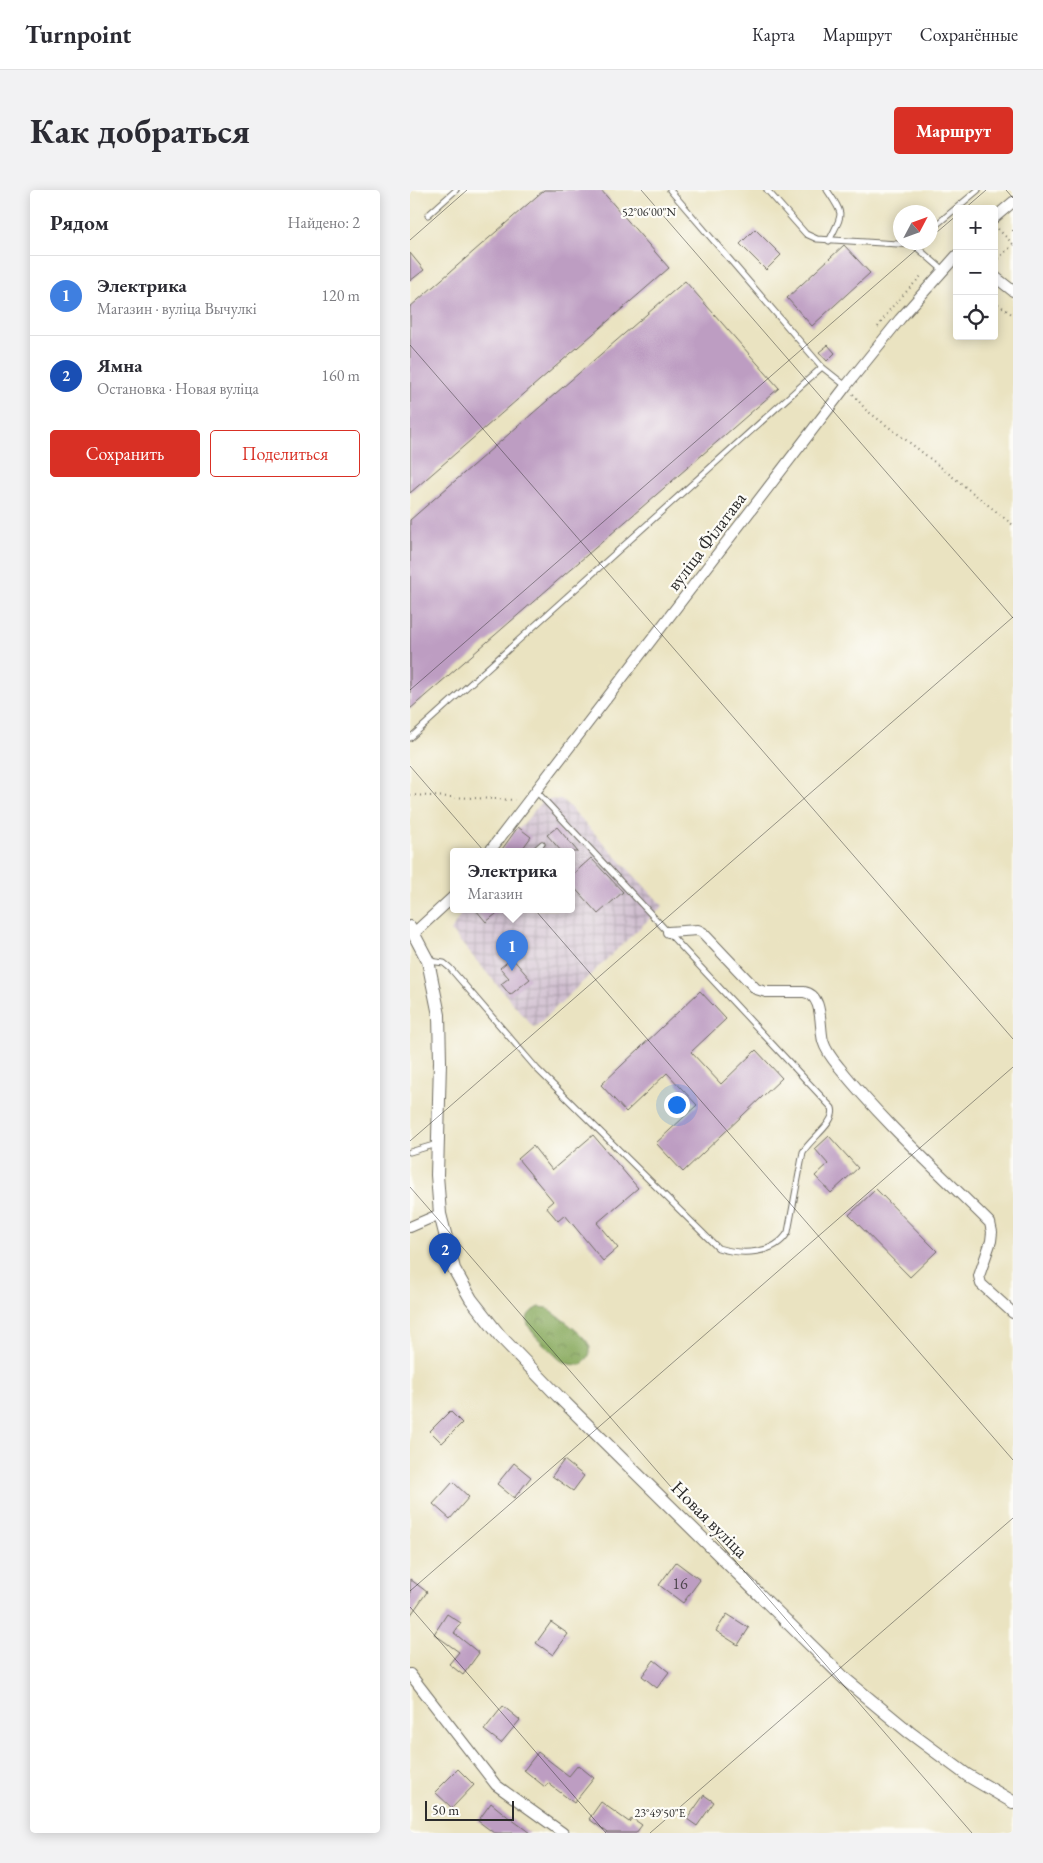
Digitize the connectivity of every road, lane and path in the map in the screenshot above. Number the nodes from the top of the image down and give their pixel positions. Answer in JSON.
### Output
{"nodes":[{"id":1,"x":456,"y":190,"type":"edge"},
{"id":2,"x":670,"y":190,"type":"edge"},
{"id":3,"x":767,"y":190,"type":"edge"},
{"id":4,"x":827,"y":190,"type":"edge"},
{"id":5,"x":978,"y":190,"type":"edge"},
{"id":6,"x":1013,"y":202,"type":"edge"},
{"id":7,"x":428,"y":215,"type":"dead end"},
{"id":8,"x":998,"y":215,"type":"edge"},
{"id":9,"x":938,"y":223,"type":"edge"},
{"id":10,"x":998,"y":230,"type":"edge"},
{"id":11,"x":1013,"y":230,"type":"edge"},
{"id":12,"x":1013,"y":234,"type":"edge"},
{"id":13,"x":829,"y":241,"type":"junction"},
{"id":14,"x":893,"y":243,"type":"edge"},
{"id":15,"x":1013,"y":245,"type":"edge"},
{"id":16,"x":921,"y":250,"type":"edge"},
{"id":17,"x":998,"y":258,"type":"edge"},
{"id":18,"x":953,"y":260,"type":"edge"},
{"id":19,"x":943,"y":271,"type":"junction"},
{"id":20,"x":998,"y":279,"type":"edge"},
{"id":21,"x":1013,"y":291,"type":"edge"},
{"id":22,"x":998,"y":304,"type":"edge"},
{"id":23,"x":1013,"y":315,"type":"edge"},
{"id":24,"x":822,"y":367,"type":"junction"},
{"id":25,"x":846,"y":386,"type":"junction"},
{"id":26,"x":1013,"y":525,"type":"edge"},
{"id":27,"x":410,"y":738,"type":"edge"},
{"id":28,"x":536,"y":791,"type":"junction"},
{"id":29,"x":410,"y":795,"type":"edge"},
{"id":30,"x":522,"y":800,"type":"dead end"},
{"id":31,"x":542,"y":844,"type":"dead end"},
{"id":32,"x":492,"y":848,"type":"edge"},
{"id":33,"x":538,"y":848,"type":"edge"},
{"id":34,"x":450,"y":899,"type":"edge"},
{"id":35,"x":412,"y":930,"type":"edge"},
{"id":36,"x":668,"y":932,"type":"junction"},
{"id":37,"x":428,"y":961,"type":"junction"},
{"id":38,"x":437,"y":1144,"type":"junction"},
{"id":39,"x":410,"y":1152,"type":"edge"},
{"id":40,"x":440,"y":1214,"type":"junction"},
{"id":41,"x":410,"y":1227,"type":"edge"},
{"id":42,"x":1013,"y":1313,"type":"edge"},
{"id":43,"x":410,"y":1674,"type":"edge"},
{"id":44,"x":1013,"y":1802,"type":"edge"},
{"id":45,"x":563,"y":1833,"type":"edge"}],
"edges":[{"from":1,"to":7,"type":"lane"},
{"from":2,"to":24,"type":"lane"},
{"from":3,"to":13,"type":"lane"},
{"from":4,"to":13,"type":"lane"},
{"from":5,"to":9,"type":"lane"},
{"from":6,"to":8,"type":"street"},
{"from":10,"to":15,"type":"path"},
{"from":11,"to":12,"type":"path"},
{"from":13,"to":14,"type":"lane"},
{"from":15,"to":17,"type":"path"},
{"from":16,"to":19,"type":"lane"},
{"from":18,"to":19,"type":"street","name":"вуліца Філатава"},
{"from":19,"to":25,"type":"street","name":"вуліца Філатава"},
{"from":20,"to":21,"type":"street"},
{"from":22,"to":23,"type":"path"},
{"from":24,"to":25,"type":"lane"},
{"from":24,"to":27,"type":"lane"},
{"from":25,"to":26,"type":"path"},
{"from":25,"to":28,"type":"street","name":"вуліца Філатава"},
{"from":28,"to":32,"type":"street","name":"вуліца Філатава"},
{"from":28,"to":36,"type":"lane"},
{"from":29,"to":30,"type":"path"},
{"from":31,"to":33,"type":"lane"},
{"from":34,"to":35,"type":"street"},
{"from":35,"to":37,"type":"street","name":"Новая вуліца"},
{"from":36,"to":37,"type":"lane"},
{"from":36,"to":42,"type":"street"},
{"from":37,"to":38,"type":"street","name":"Новая вуліца"},
{"from":38,"to":39,"type":"lane"},
{"from":38,"to":40,"type":"street","name":"Новая вуліца"},
{"from":40,"to":41,"type":"street"},
{"from":40,"to":44,"type":"street","name":"Новая вуліца"},
{"from":43,"to":45,"type":"street"}]}
